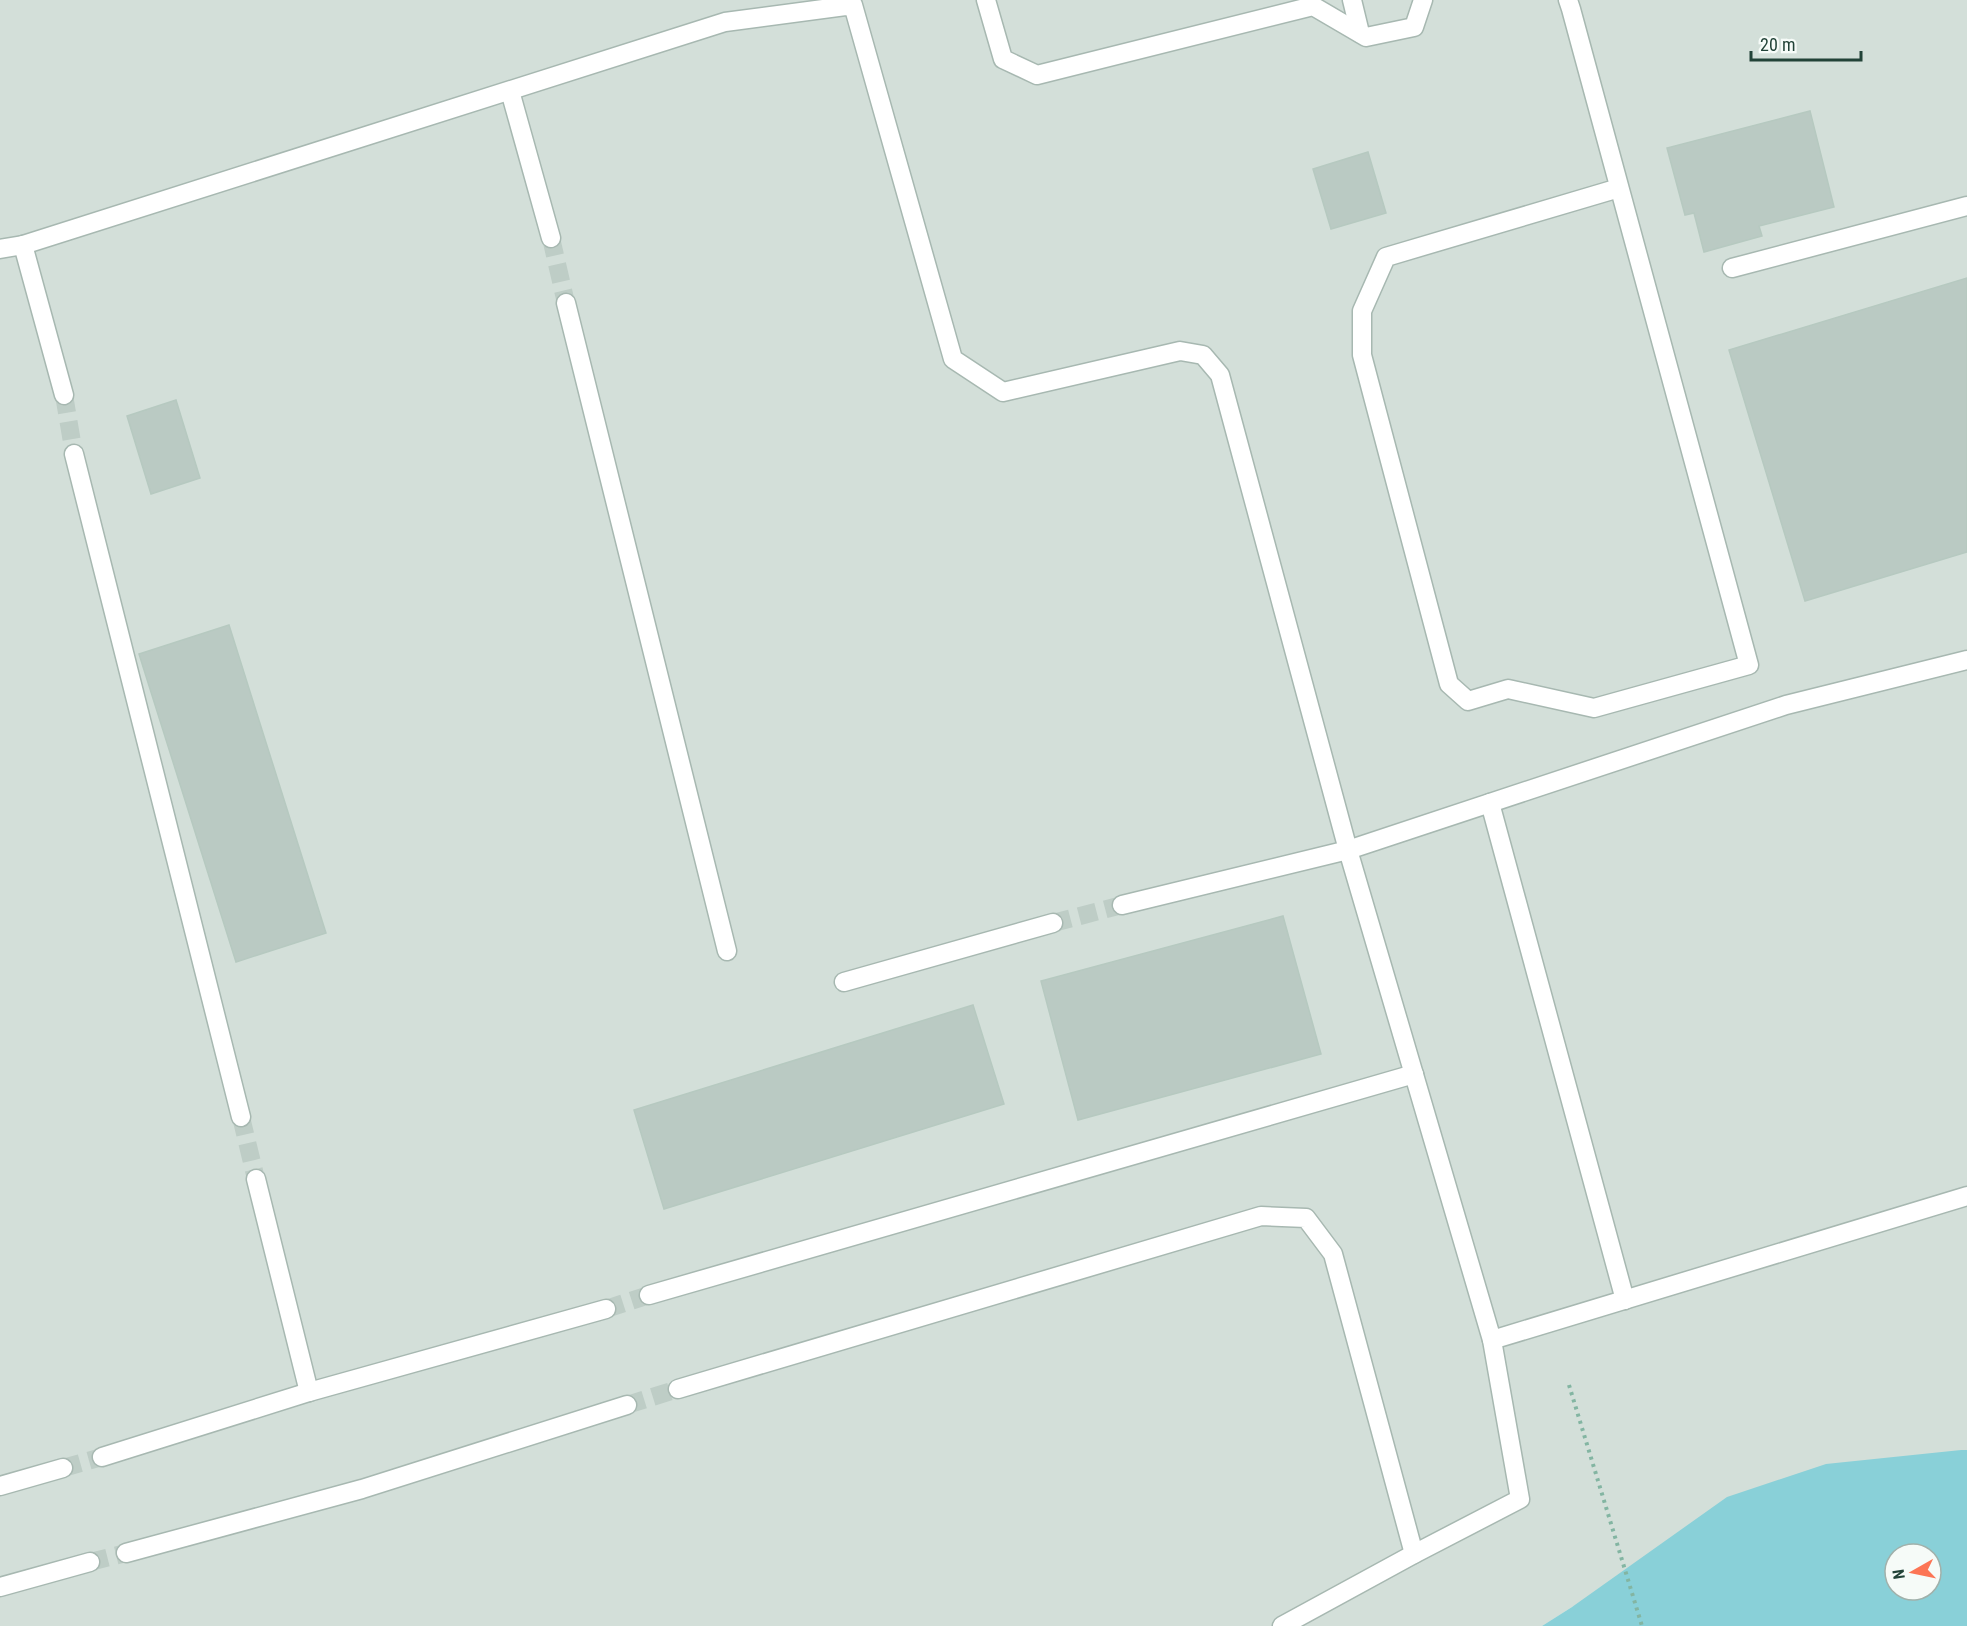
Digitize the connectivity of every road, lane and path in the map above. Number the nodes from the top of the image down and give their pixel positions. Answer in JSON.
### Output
{"nodes":[{"id":1,"x":986,"y":0,"type":"edge"},
{"id":2,"x":1352,"y":0,"type":"edge"},
{"id":3,"x":1423,"y":0,"type":"edge"},
{"id":4,"x":1568,"y":0,"type":"edge"},
{"id":5,"x":1360,"y":33,"type":"junction"},
{"id":6,"x":510,"y":91,"type":"junction"},
{"id":7,"x":1619,"y":188,"type":"junction"},
{"id":8,"x":1967,"y":206,"type":"edge"},
{"id":9,"x":551,"y":238,"type":"tunnel mouth"},
{"id":10,"x":23,"y":245,"type":"junction"},
{"id":11,"x":0,"y":249,"type":"edge"},
{"id":12,"x":1732,"y":268,"type":"dead end"},
{"id":13,"x":566,"y":303,"type":"tunnel mouth"},
{"id":14,"x":64,"y":395,"type":"tunnel mouth"},
{"id":15,"x":74,"y":454,"type":"tunnel mouth"},
{"id":16,"x":1967,"y":660,"type":"edge"},
{"id":17,"x":1490,"y":803,"type":"junction"},
{"id":18,"x":1348,"y":850,"type":"junction"},
{"id":19,"x":1122,"y":904,"type":"tunnel mouth"},
{"id":20,"x":1053,"y":923,"type":"tunnel mouth"},
{"id":21,"x":727,"y":951,"type":"dead end"},
{"id":22,"x":844,"y":982,"type":"dead end"},
{"id":23,"x":1414,"y":1074,"type":"junction"},
{"id":24,"x":241,"y":1117,"type":"tunnel mouth"},
{"id":25,"x":256,"y":1179,"type":"tunnel mouth"},
{"id":26,"x":1967,"y":1196,"type":"edge"},
{"id":27,"x":649,"y":1295,"type":"tunnel mouth"},
{"id":28,"x":1624,"y":1300,"type":"junction"},
{"id":29,"x":606,"y":1309,"type":"tunnel mouth"},
{"id":30,"x":1492,"y":1340,"type":"junction"},
{"id":31,"x":1569,"y":1385,"type":"dead end"},
{"id":32,"x":678,"y":1389,"type":"tunnel mouth"},
{"id":33,"x":309,"y":1392,"type":"junction"},
{"id":34,"x":627,"y":1405,"type":"tunnel mouth"},
{"id":35,"x":102,"y":1456,"type":"tunnel mouth"},
{"id":36,"x":63,"y":1468,"type":"tunnel mouth"},
{"id":37,"x":0,"y":1486,"type":"edge"},
{"id":38,"x":126,"y":1553,"type":"tunnel mouth"},
{"id":39,"x":1414,"y":1554,"type":"junction"},
{"id":40,"x":90,"y":1562,"type":"tunnel mouth"},
{"id":41,"x":0,"y":1587,"type":"edge"},
{"id":42,"x":1282,"y":1626,"type":"edge"},
{"id":43,"x":1642,"y":1626,"type":"edge"}],
"edges":[{"from":1,"to":5,"type":"lane"},
{"from":2,"to":5,"type":"lane"},
{"from":3,"to":5,"type":"lane"},
{"from":4,"to":7,"type":"lane"},
{"from":6,"to":9,"type":"lane"},
{"from":6,"to":10,"type":"lane"},
{"from":6,"to":18,"type":"lane"},
{"from":7,"to":7,"type":"lane"},
{"from":8,"to":12,"type":"lane"},
{"from":10,"to":11,"type":"lane"},
{"from":10,"to":14,"type":"lane"},
{"from":13,"to":21,"type":"lane"},
{"from":15,"to":24,"type":"lane"},
{"from":16,"to":17,"type":"lane"},
{"from":17,"to":18,"type":"lane"},
{"from":17,"to":28,"type":"lane"},
{"from":18,"to":19,"type":"lane"},
{"from":18,"to":23,"type":"lane"},
{"from":20,"to":22,"type":"lane"},
{"from":23,"to":27,"type":"lane"},
{"from":23,"to":30,"type":"lane"},
{"from":25,"to":33,"type":"lane"},
{"from":26,"to":28,"type":"lane"},
{"from":28,"to":30,"type":"lane"},
{"from":29,"to":33,"type":"lane"},
{"from":30,"to":39,"type":"lane"},
{"from":31,"to":43,"type":"path"},
{"from":32,"to":39,"type":"lane"},
{"from":33,"to":35,"type":"lane"},
{"from":34,"to":38,"type":"lane"},
{"from":36,"to":37,"type":"lane"},
{"from":39,"to":42,"type":"lane"},
{"from":40,"to":41,"type":"lane"}]}
